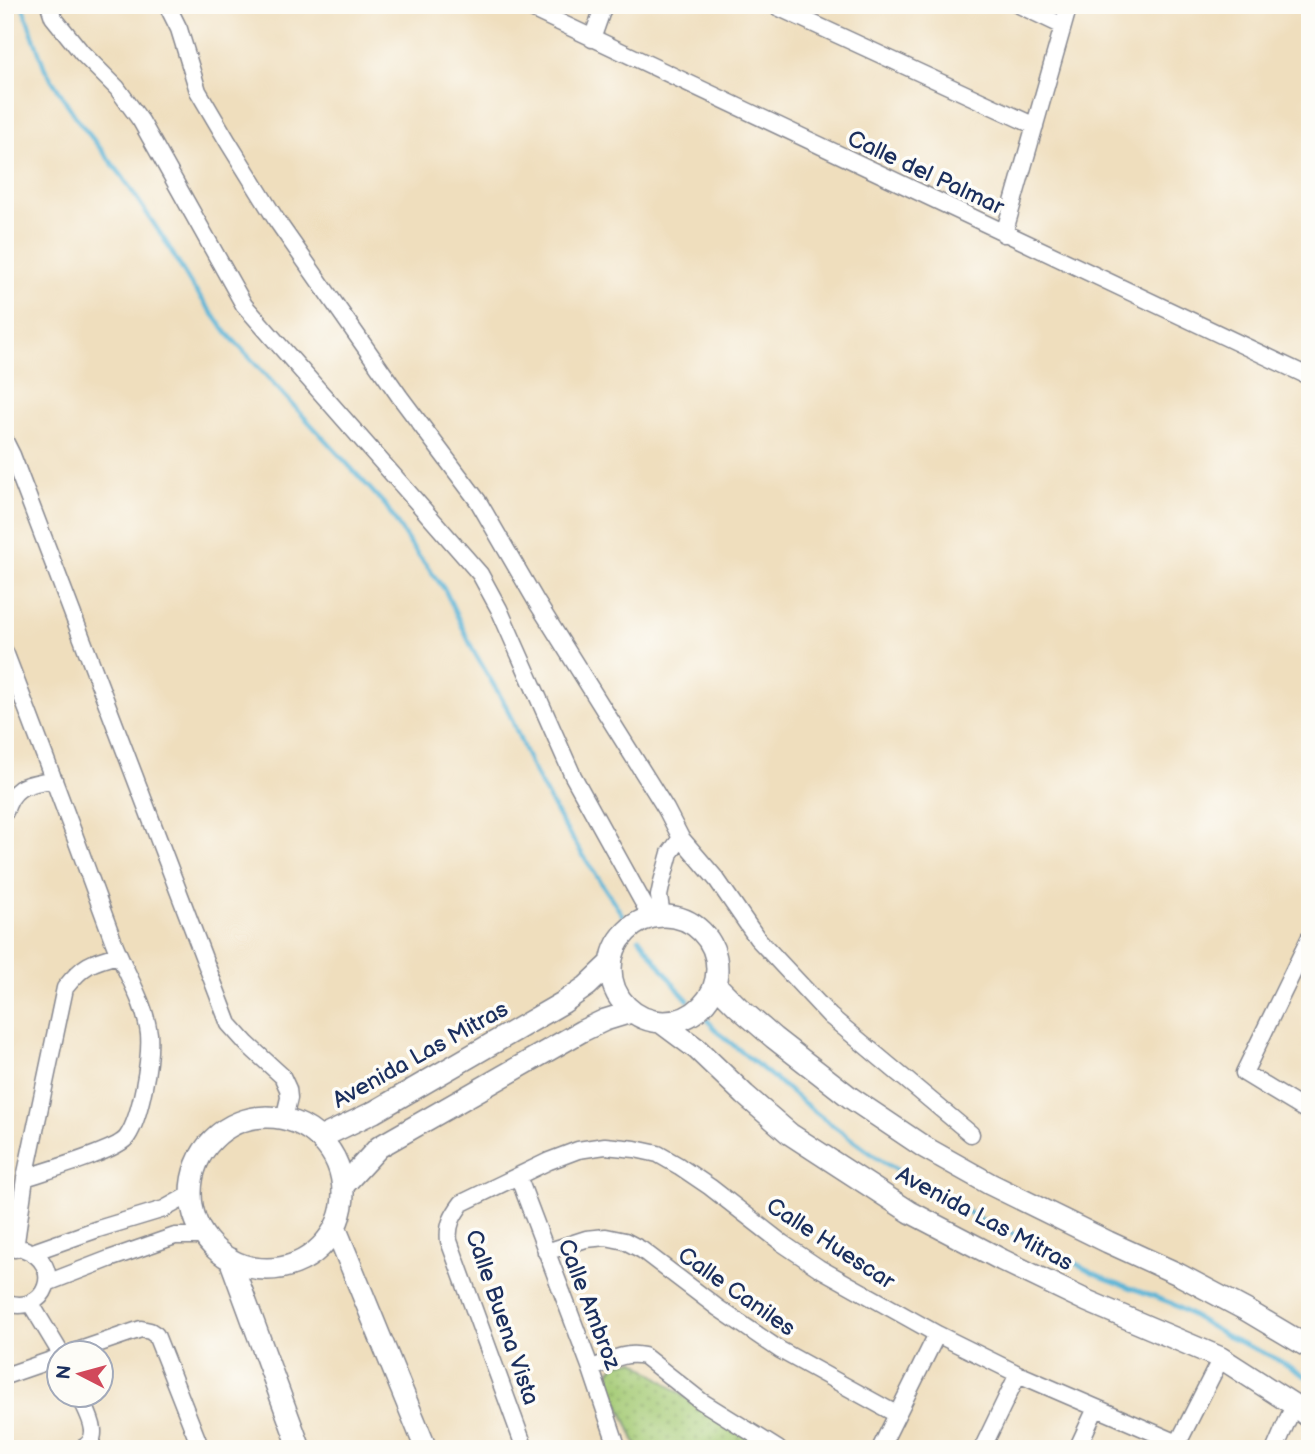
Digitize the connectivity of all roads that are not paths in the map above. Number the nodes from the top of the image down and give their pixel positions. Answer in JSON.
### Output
{"nodes":[{"id":1,"x":49,"y":5,"type":"edge"},
{"id":2,"x":167,"y":5,"type":"edge"},
{"id":3,"x":523,"y":5,"type":"edge"},
{"id":4,"x":604,"y":5,"type":"edge"},
{"id":5,"x":773,"y":5,"type":"edge"},
{"id":6,"x":1019,"y":5,"type":"edge"},
{"id":7,"x":1069,"y":5,"type":"edge"},
{"id":8,"x":1063,"y":26,"type":"junction"},
{"id":9,"x":592,"y":39,"type":"junction"},
{"id":10,"x":1035,"y":126,"type":"junction"},
{"id":11,"x":1004,"y":234,"type":"junction"},
{"id":12,"x":1310,"y":377,"type":"edge"},
{"id":13,"x":5,"y":441,"type":"edge"},
{"id":14,"x":5,"y":652,"type":"edge"},
{"id":15,"x":54,"y":779,"type":"junction"},
{"id":16,"x":5,"y":812,"type":"edge"},
{"id":17,"x":681,"y":838,"type":"junction"},
{"id":18,"x":656,"y":916,"type":"junction"},
{"id":19,"x":1310,"y":937,"type":"edge"},
{"id":20,"x":118,"y":955,"type":"junction"},
{"id":21,"x":611,"y":964,"type":"junction"},
{"id":22,"x":715,"y":984,"type":"junction"},
{"id":23,"x":631,"y":1012,"type":"junction"},
{"id":24,"x":662,"y":1023,"type":"junction"},
{"id":25,"x":1310,"y":1113,"type":"edge"},
{"id":26,"x":284,"y":1119,"type":"junction"},
{"id":27,"x":971,"y":1134,"type":"dead end"},
{"id":28,"x":320,"y":1138,"type":"junction"},
{"id":29,"x":518,"y":1176,"type":"junction"},
{"id":30,"x":25,"y":1178,"type":"junction"},
{"id":31,"x":342,"y":1186,"type":"junction"},
{"id":32,"x":191,"y":1194,"type":"junction"},
{"id":33,"x":463,"y":1203,"type":"joint"},
{"id":34,"x":164,"y":1209,"type":"junction"},
{"id":35,"x":335,"y":1227,"type":"junction"},
{"id":36,"x":174,"y":1236,"type":"junction"},
{"id":37,"x":204,"y":1236,"type":"junction"},
{"id":38,"x":10,"y":1251,"type":"edge"},
{"id":39,"x":33,"y":1252,"type":"junction"},
{"id":40,"x":546,"y":1252,"type":"junction"},
{"id":41,"x":229,"y":1259,"type":"junction"},
{"id":42,"x":47,"y":1283,"type":"junction"},
{"id":43,"x":5,"y":1302,"type":"edge"},
{"id":44,"x":31,"y":1304,"type":"junction"},
{"id":45,"x":937,"y":1334,"type":"junction"},
{"id":46,"x":50,"y":1338,"type":"edge"},
{"id":47,"x":116,"y":1338,"type":"edge"},
{"id":48,"x":1310,"y":1348,"type":"edge"},
{"id":49,"x":1221,"y":1358,"type":"junction"},
{"id":50,"x":46,"y":1360,"type":"edge"},
{"id":51,"x":591,"y":1369,"type":"junction"},
{"id":52,"x":1018,"y":1374,"type":"junction"},
{"id":53,"x":5,"y":1376,"type":"edge"},
{"id":54,"x":85,"y":1408,"type":"edge"},
{"id":55,"x":1096,"y":1408,"type":"junction"},
{"id":56,"x":1302,"y":1412,"type":"edge"},
{"id":57,"x":897,"y":1414,"type":"junction"},
{"id":58,"x":86,"y":1445,"type":"edge"},
{"id":59,"x":1177,"y":1446,"type":"edge"},
{"id":60,"x":201,"y":1449,"type":"edge"},
{"id":61,"x":300,"y":1449,"type":"edge"},
{"id":62,"x":426,"y":1449,"type":"edge"},
{"id":63,"x":525,"y":1449,"type":"edge"},
{"id":64,"x":618,"y":1449,"type":"edge"},
{"id":65,"x":778,"y":1449,"type":"edge"},
{"id":66,"x":880,"y":1449,"type":"edge"},
{"id":67,"x":982,"y":1449,"type":"edge"},
{"id":68,"x":1077,"y":1449,"type":"edge"},
{"id":69,"x":1275,"y":1449,"type":"edge"}],
"edges":[{"from":1,"to":18,"type":"street"},
{"from":2,"to":17,"type":"street"},
{"from":3,"to":9,"type":"street","name":"Calle del Palmar"},
{"from":4,"to":9,"type":"street"},
{"from":5,"to":10,"type":"street"},
{"from":6,"to":8,"type":"street"},
{"from":7,"to":8,"type":"street"},
{"from":8,"to":10,"type":"street"},
{"from":9,"to":11,"type":"street","name":"Calle del Palmar"},
{"from":10,"to":11,"type":"street"},
{"from":11,"to":12,"type":"street","name":"Calle del Palmar"},
{"from":13,"to":26,"type":"street"},
{"from":14,"to":15,"type":"street"},
{"from":15,"to":16,"type":"street"},
{"from":15,"to":20,"type":"street"},
{"from":17,"to":18,"type":"street"},
{"from":17,"to":27,"type":"street"},
{"from":18,"to":21,"type":"street"},
{"from":18,"to":22,"type":"street"},
{"from":19,"to":25,"type":"street"},
{"from":20,"to":30,"type":"street"},
{"from":20,"to":30,"type":"street"},
{"from":21,"to":23,"type":"street"},
{"from":21,"to":28,"type":"street","name":"Avenida Las Mitras"},
{"from":22,"to":24,"type":"street"},
{"from":22,"to":48,"type":"street","name":"Avenida Las Mitras"},
{"from":23,"to":24,"type":"street"},
{"from":23,"to":31,"type":"street"},
{"from":24,"to":49,"type":"street","name":"Avenida Las Mitras"},
{"from":26,"to":28,"type":"street"},
{"from":26,"to":32,"type":"street"},
{"from":28,"to":31,"type":"street"},
{"from":29,"to":33,"type":"street","name":"Calle Huescar"},
{"from":29,"to":40,"type":"street","name":"Calle Ambroz"},
{"from":29,"to":45,"type":"street","name":"Calle Huescar"},
{"from":30,"to":38,"type":"street"},
{"from":31,"to":35,"type":"street"},
{"from":32,"to":34,"type":"street"},
{"from":32,"to":37,"type":"street"},
{"from":33,"to":63,"type":"street","name":"Calle Buena Vista"},
{"from":34,"to":36,"type":"street"},
{"from":34,"to":39,"type":"street"},
{"from":35,"to":41,"type":"street"},
{"from":35,"to":62,"type":"street"},
{"from":36,"to":37,"type":"street"},
{"from":36,"to":42,"type":"street"},
{"from":37,"to":41,"type":"street"},
{"from":38,"to":39,"type":"street"},
{"from":39,"to":42,"type":"street"},
{"from":40,"to":51,"type":"street","name":"Calle Ambroz"},
{"from":40,"to":57,"type":"street","name":"Calle Caniles"},
{"from":41,"to":61,"type":"street"},
{"from":42,"to":44,"type":"street"},
{"from":43,"to":44,"type":"street"},
{"from":44,"to":46,"type":"street"},
{"from":45,"to":52,"type":"street","name":"Calle Huescar"},
{"from":45,"to":57,"type":"street"},
{"from":47,"to":60,"type":"street"},
{"from":49,"to":56,"type":"street","name":"Avenida Las Mitras"},
{"from":49,"to":59,"type":"street"},
{"from":50,"to":53,"type":"street"},
{"from":51,"to":64,"type":"street","name":"Calle Ambroz"},
{"from":51,"to":65,"type":"street"},
{"from":52,"to":55,"type":"street","name":"Calle Huescar"},
{"from":52,"to":67,"type":"street"},
{"from":54,"to":58,"type":"street"},
{"from":55,"to":59,"type":"street","name":"Calle Huescar"},
{"from":55,"to":68,"type":"street"},
{"from":56,"to":69,"type":"street"},
{"from":57,"to":66,"type":"street"}]}
